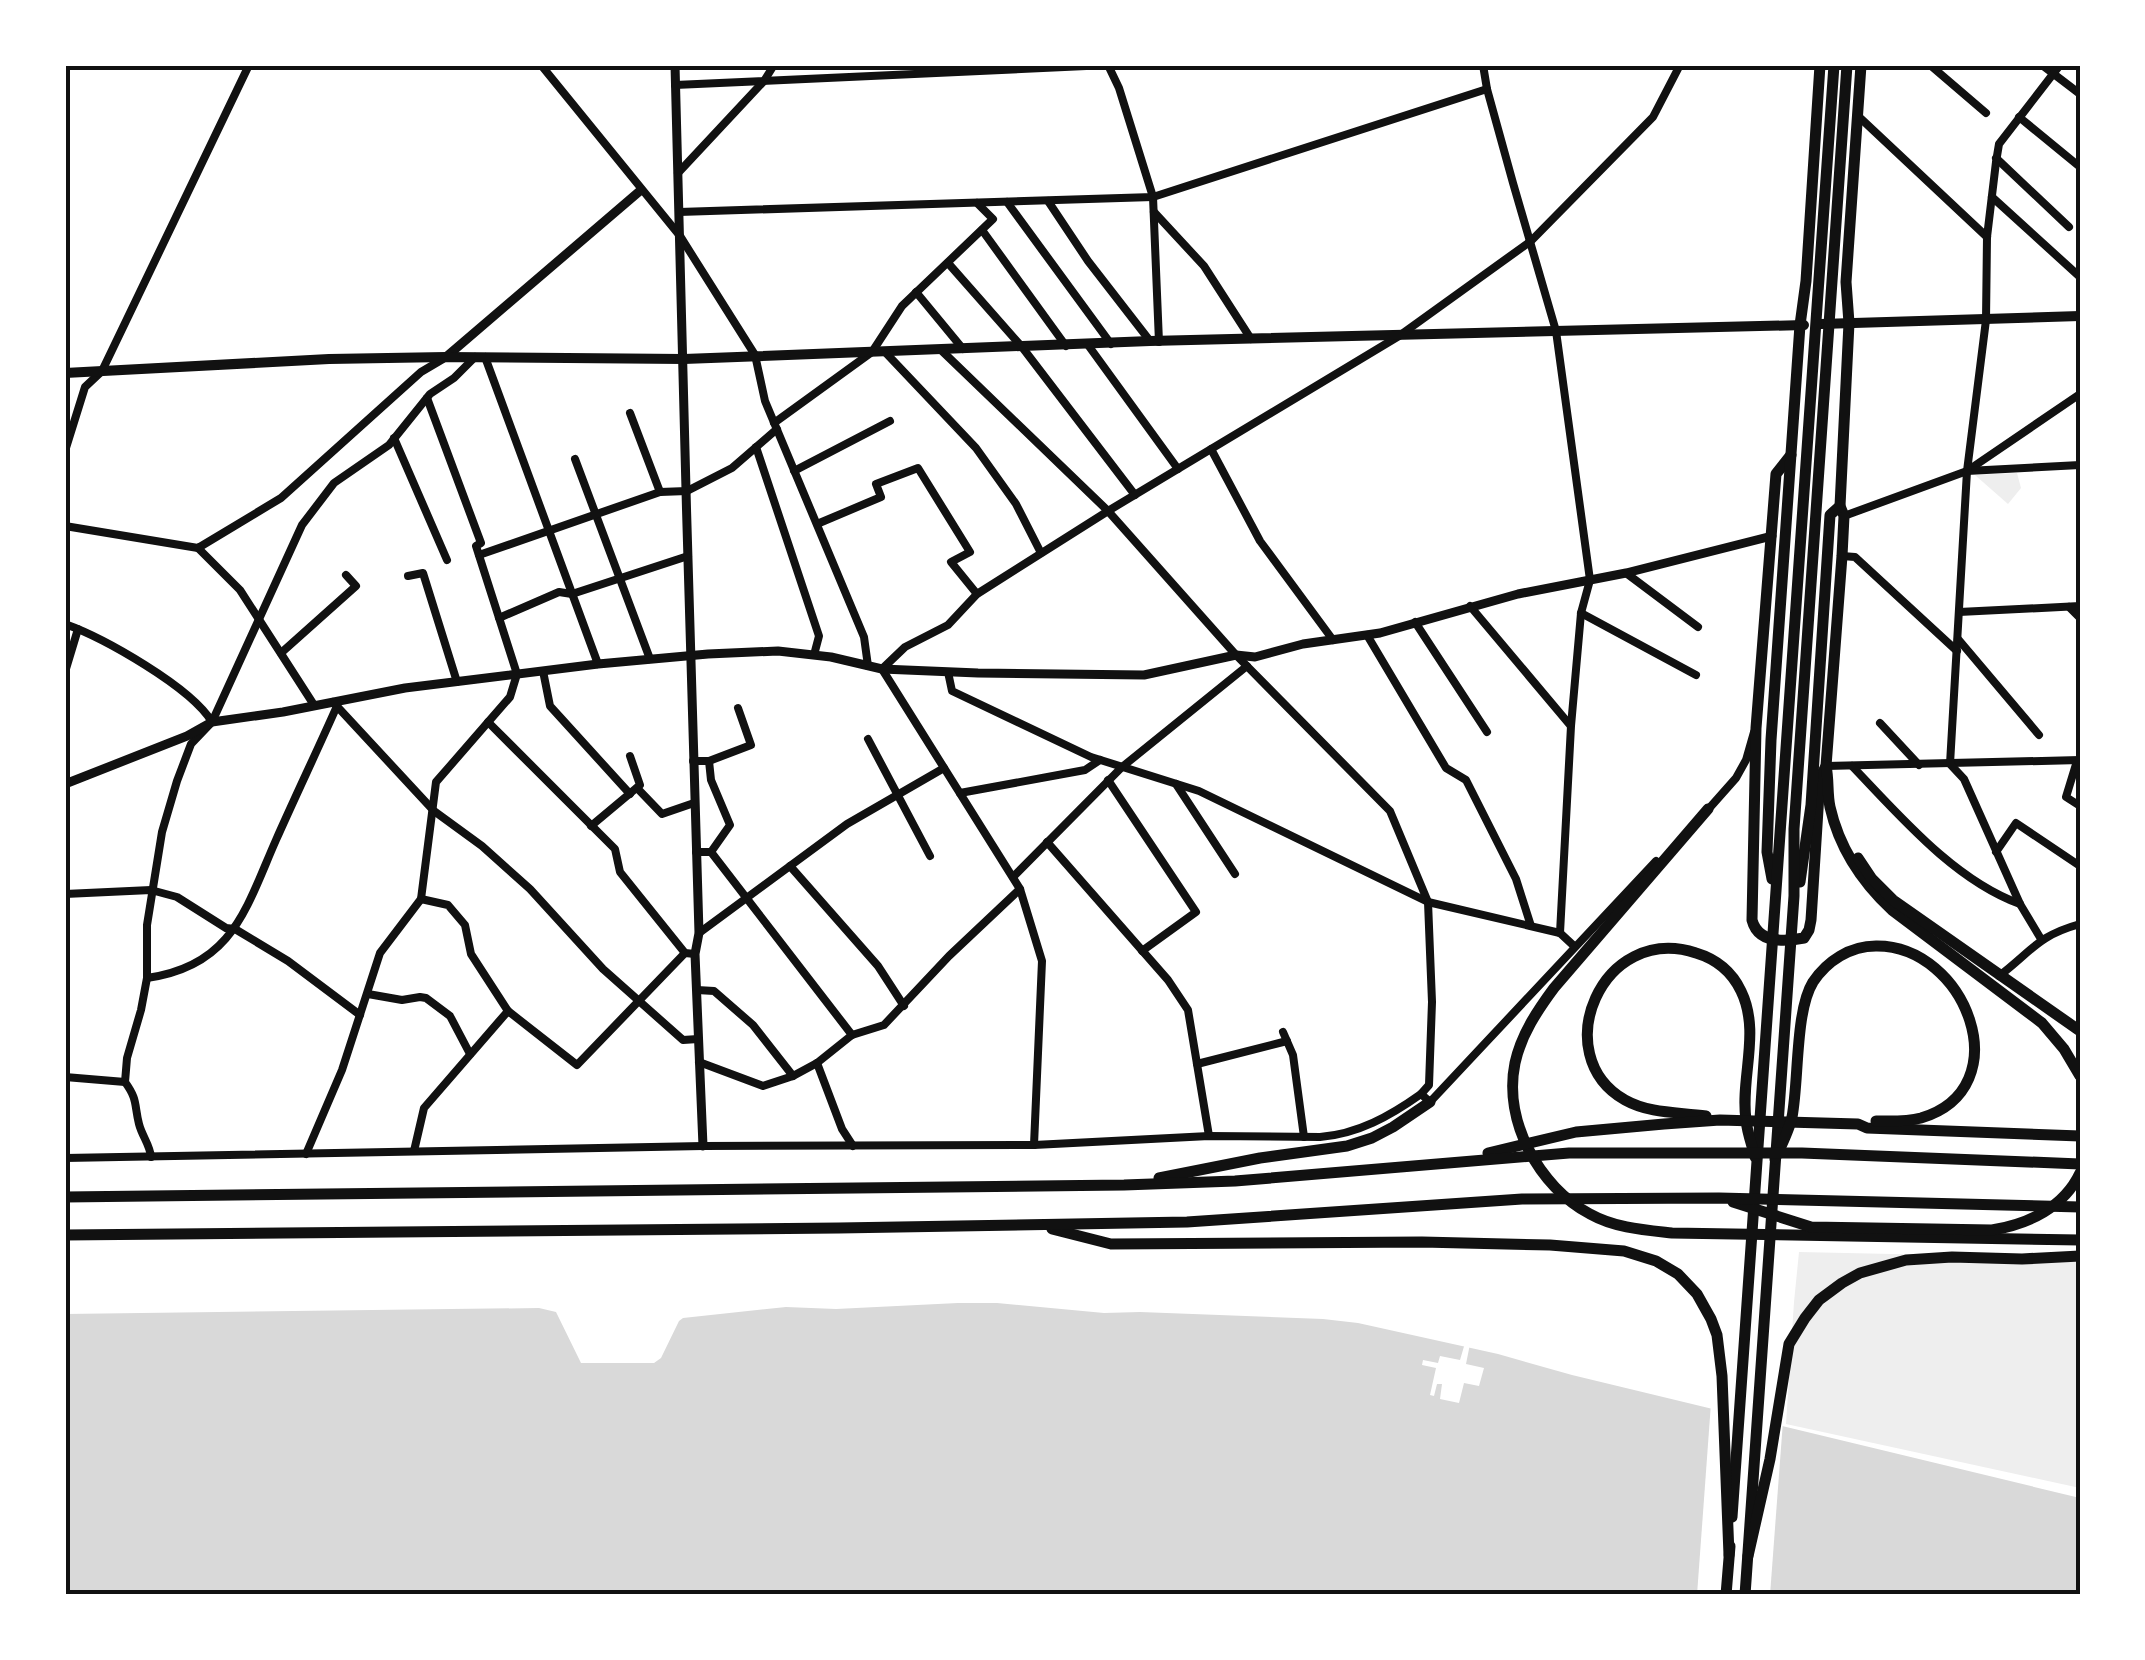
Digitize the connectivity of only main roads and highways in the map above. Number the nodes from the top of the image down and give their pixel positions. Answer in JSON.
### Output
{"nodes":[{"id":1,"x":1820,"y":65,"type":"edge"},
{"id":2,"x":1834,"y":65,"type":"edge"},
{"id":3,"x":1847,"y":65,"type":"edge"},
{"id":4,"x":1861,"y":65,"type":"edge"},
{"id":5,"x":2080,"y":316,"type":"edge"},
{"id":6,"x":1849,"y":323,"type":"junction"},
{"id":7,"x":1800,"y":325,"type":"junction"},
{"id":8,"x":65,"y":373,"type":"edge"},
{"id":9,"x":1791,"y":455,"type":"junction"},
{"id":10,"x":1841,"y":511,"type":"junction"},
{"id":11,"x":1826,"y":766,"type":"junction"},
{"id":12,"x":1708,"y":810,"type":"road end"},
{"id":13,"x":1842,"y":839,"type":"junction"},
{"id":14,"x":1774,"y":893,"type":"junction"},
{"id":15,"x":1794,"y":896,"type":"junction"},
{"id":16,"x":2080,"y":1031,"type":"edge"},
{"id":17,"x":2080,"y":1076,"type":"edge"},
{"id":18,"x":1426,"y":1098,"type":"road end"},
{"id":19,"x":1720,"y":1120,"type":"junction"},
{"id":20,"x":1858,"y":1124,"type":"junction"},
{"id":21,"x":2080,"y":1136,"type":"edge"},
{"id":22,"x":1775,"y":1159,"type":"junction"},
{"id":23,"x":1756,"y":1160,"type":"junction"},
{"id":24,"x":1452,"y":1162,"type":"junction"},
{"id":25,"x":2080,"y":1164,"type":"edge"},
{"id":26,"x":2080,"y":1172,"type":"edge"},
{"id":27,"x":1124,"y":1185,"type":"junction"},
{"id":28,"x":65,"y":1196,"type":"edge"},
{"id":29,"x":1719,"y":1198,"type":"junction"},
{"id":30,"x":2078,"y":1206,"type":"edge"},
{"id":31,"x":1038,"y":1226,"type":"junction"},
{"id":32,"x":65,"y":1235,"type":"edge"},
{"id":33,"x":2080,"y":1240,"type":"edge"},
{"id":34,"x":2080,"y":1256,"type":"edge"},
{"id":35,"x":1729,"y":1556,"type":"junction"},
{"id":36,"x":1748,"y":1556,"type":"junction"},
{"id":37,"x":1726,"y":1595,"type":"edge"},
{"id":38,"x":1745,"y":1595,"type":"edge"}],
"edges":[{"from":1,"to":7,"type":"main road"},
{"from":2,"to":14,"type":"main road"},
{"from":3,"to":15,"type":"main road"},
{"from":4,"to":6,"type":"main road"},
{"from":5,"to":6,"type":"main road"},
{"from":6,"to":7,"type":"main road"},
{"from":6,"to":10,"type":"main road"},
{"from":7,"to":8,"type":"main road"},
{"from":7,"to":9,"type":"main road"},
{"from":9,"to":11,"type":"main road"},
{"from":9,"to":14,"type":"main road"},
{"from":10,"to":11,"type":"main road"},
{"from":10,"to":15,"type":"main road"},
{"from":11,"to":13,"type":"main road"},
{"from":12,"to":33,"type":"main road"},
{"from":13,"to":16,"type":"main road"},
{"from":13,"to":17,"type":"main road"},
{"from":14,"to":23,"type":"main road"},
{"from":15,"to":22,"type":"main road"},
{"from":18,"to":27,"type":"main road"},
{"from":19,"to":20,"type":"main road"},
{"from":19,"to":23,"type":"main road"},
{"from":19,"to":24,"type":"main road"},
{"from":20,"to":21,"type":"main road"},
{"from":20,"to":22,"type":"main road"},
{"from":22,"to":36,"type":"main road"},
{"from":23,"to":35,"type":"main road"},
{"from":24,"to":25,"type":"main road"},
{"from":24,"to":27,"type":"main road"},
{"from":26,"to":29,"type":"main road"},
{"from":27,"to":28,"type":"main road"},
{"from":29,"to":30,"type":"main road"},
{"from":29,"to":31,"type":"main road"},
{"from":31,"to":32,"type":"main road"},
{"from":31,"to":35,"type":"main road"},
{"from":34,"to":36,"type":"main road"},
{"from":35,"to":37,"type":"main road"},
{"from":36,"to":38,"type":"main road"}]}
